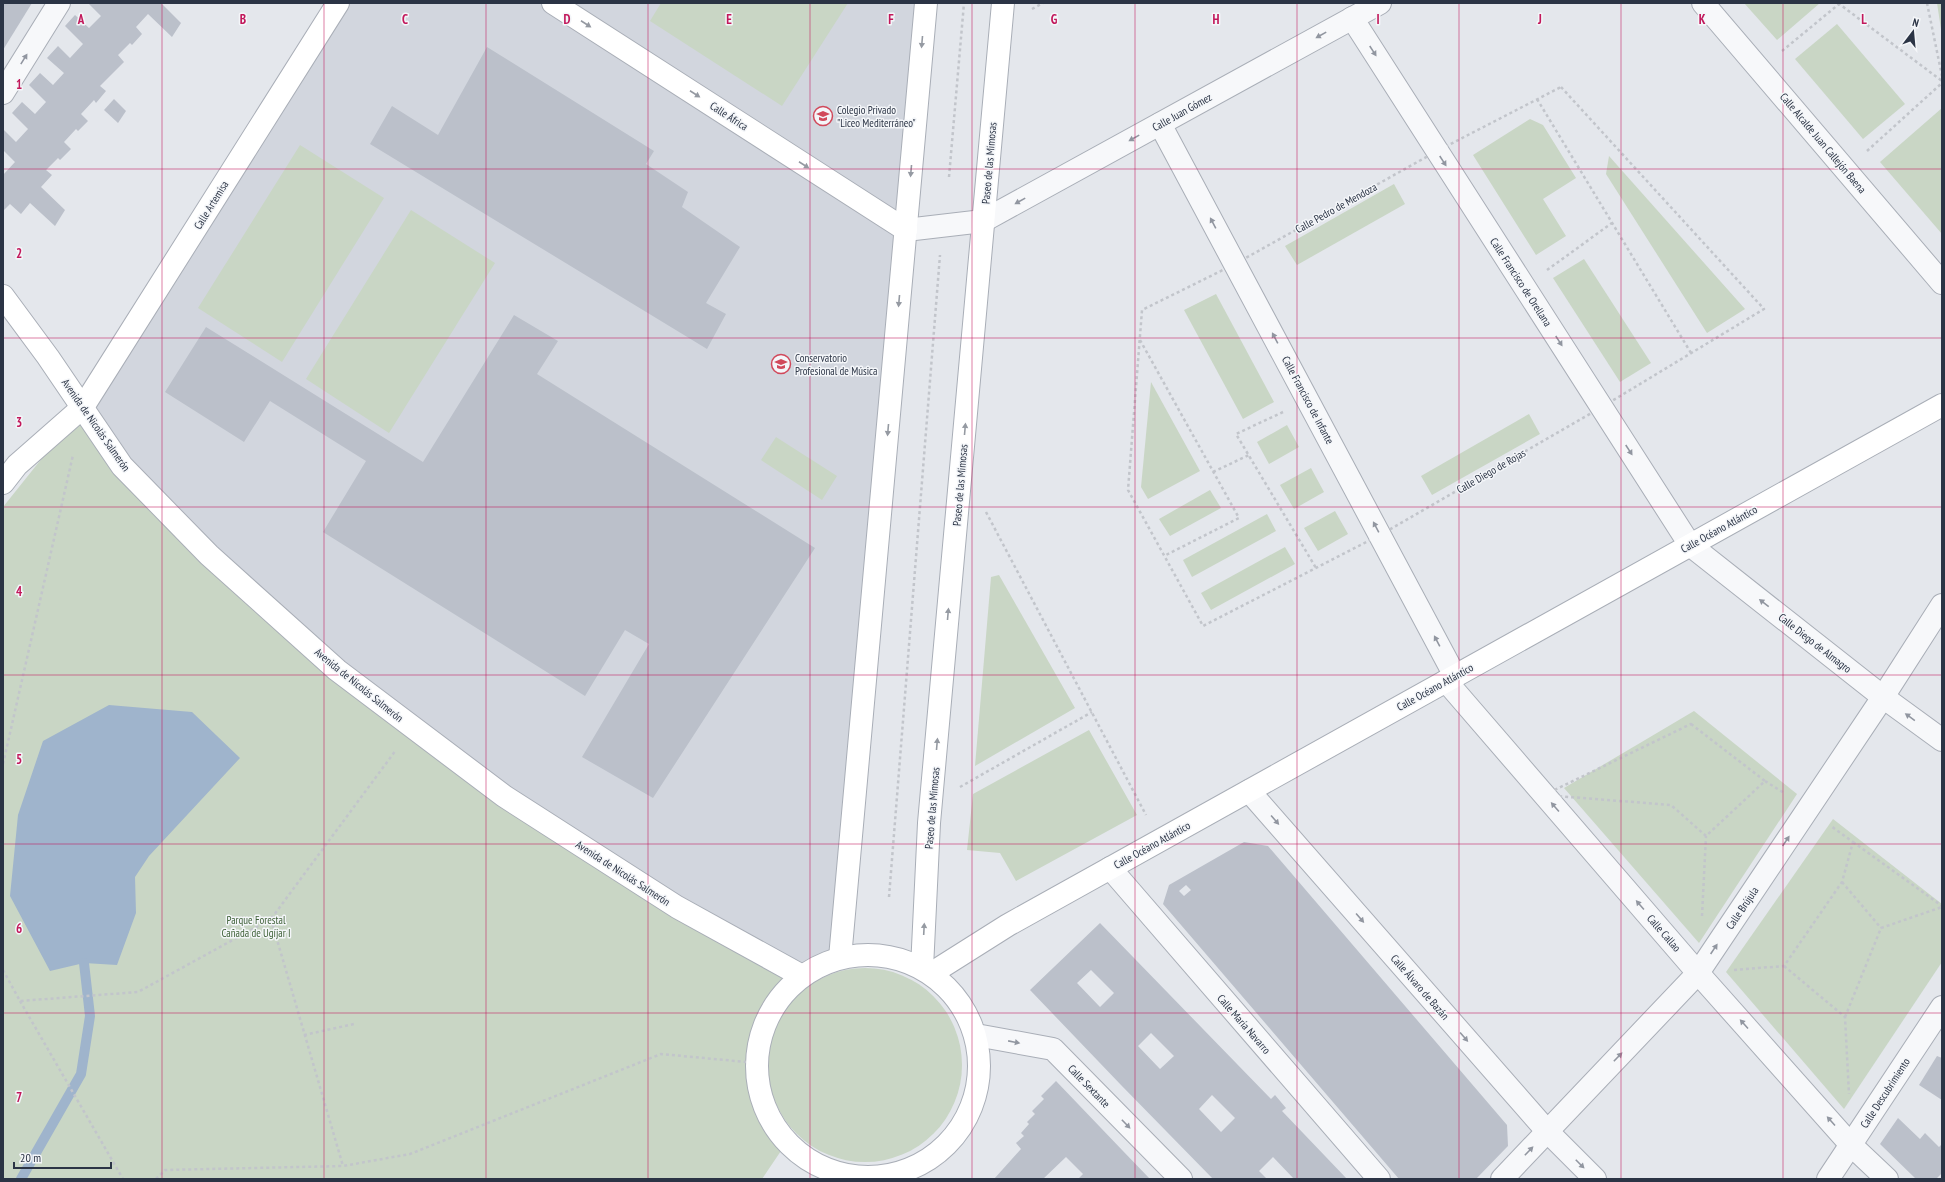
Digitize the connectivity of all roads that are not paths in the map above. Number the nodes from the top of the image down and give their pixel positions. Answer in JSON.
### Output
{"nodes":[{"id":1,"x":58,"y":3,"type":"edge"},
{"id":2,"x":338,"y":3,"type":"edge"},
{"id":3,"x":553,"y":3,"type":"edge"},
{"id":4,"x":926,"y":3,"type":"edge"},
{"id":5,"x":1003,"y":3,"type":"edge"},
{"id":6,"x":1380,"y":3,"type":"edge"},
{"id":7,"x":1703,"y":3,"type":"edge"},
{"id":8,"x":1352,"y":18,"type":"junction"},
{"id":9,"x":3,"y":93,"type":"edge"},
{"id":10,"x":1160,"y":124,"type":"junction"},
{"id":11,"x":983,"y":221,"type":"junction"},
{"id":12,"x":906,"y":230,"type":"junction"},
{"id":13,"x":1942,"y":283,"type":"edge"},
{"id":14,"x":3,"y":296,"type":"edge"},
{"id":15,"x":1942,"y":405,"type":"edge"},
{"id":16,"x":83,"y":407,"type":"junction"},
{"id":17,"x":3,"y":483,"type":"edge"},
{"id":18,"x":1690,"y":545,"type":"junction"},
{"id":19,"x":1942,"y":605,"type":"edge"},
{"id":20,"x":1451,"y":678,"type":"junction"},
{"id":21,"x":1883,"y":697,"type":"junction"},
{"id":22,"x":1942,"y":740,"type":"edge"},
{"id":23,"x":1249,"y":791,"type":"junction"},
{"id":24,"x":1110,"y":868,"type":"junction"},
{"id":25,"x":840,"y":958,"type":"junction"},
{"id":26,"x":927,"y":971,"type":"junction"},
{"id":27,"x":1698,"y":973,"type":"junction"},
{"id":28,"x":802,"y":976,"type":"junction"},
{"id":29,"x":1942,"y":1007,"type":"edge"},
{"id":30,"x":976,"y":1035,"type":"junction"},
{"id":31,"x":1547,"y":1132,"type":"junction"},
{"id":32,"x":1852,"y":1145,"type":"junction"},
{"id":33,"x":914,"y":1174,"type":"edge"},
{"id":34,"x":1181,"y":1179,"type":"edge"},
{"id":35,"x":1379,"y":1179,"type":"edge"},
{"id":36,"x":1502,"y":1179,"type":"edge"},
{"id":37,"x":1595,"y":1179,"type":"edge"},
{"id":38,"x":1828,"y":1179,"type":"edge"},
{"id":39,"x":1887,"y":1179,"type":"edge"}],
"edges":[{"from":9,"to":1,"type":"street","one_way":true},
{"from":2,"to":16,"type":"street","name":"Calle Artemisa"},
{"from":3,"to":12,"type":"street","name":"Calle África","one_way":true},
{"from":4,"to":12,"type":"street","one_way":true},
{"from":5,"to":11,"type":"street","name":"Paseo de las Mimosas"},
{"from":6,"to":8,"type":"street","name":"Calle Juan Gómez"},
{"from":7,"to":13,"type":"street","name":"Calle Alcalde Juan Callejón Baena"},
{"from":8,"to":10,"type":"street","name":"Calle Juan Gómez","one_way":true},
{"from":8,"to":18,"type":"street","name":"Calle Francisco de Orellana","one_way":true},
{"from":10,"to":11,"type":"street","name":"Calle Juan Gómez","one_way":true},
{"from":20,"to":10,"type":"street","name":"Calle Francisco de Infante","one_way":true},
{"from":11,"to":12,"type":"street"},
{"from":26,"to":11,"type":"street","name":"Paseo de las Mimosas","one_way":true},
{"from":12,"to":25,"type":"street","one_way":true},
{"from":14,"to":16,"type":"street","name":"Avenida de Nicolás Salmerón"},
{"from":15,"to":18,"type":"street","name":"Calle Océano Atlántico"},
{"from":16,"to":17,"type":"street","name":"Calle Artemisa"},
{"from":16,"to":28,"type":"street","name":"Avenida de Nicolás Salmerón"},
{"from":18,"to":20,"type":"street","name":"Calle Océano Atlántico"},
{"from":21,"to":18,"type":"street","name":"Calle Diego de Almagro","one_way":true},
{"from":19,"to":21,"type":"street","name":"Calle Brújula"},
{"from":20,"to":23,"type":"street","name":"Calle Océano Atlántico"},
{"from":27,"to":20,"type":"street","name":"Calle Callao","one_way":true},
{"from":22,"to":21,"type":"street","name":"Calle Diego de Almagro","one_way":true},
{"from":27,"to":21,"type":"street","name":"Calle Brújula","one_way":true},
{"from":23,"to":24,"type":"street","name":"Calle Océano Atlántico"},
{"from":23,"to":31,"type":"street","name":"Calle Álvaro de Bazán","one_way":true},
{"from":24,"to":26,"type":"street","name":"Calle Océano Atlántico"},
{"from":24,"to":35,"type":"street","name":"Calle María Navarro"},
{"from":25,"to":26,"type":"street"},
{"from":25,"to":28,"type":"street"},
{"from":26,"to":30,"type":"street"},
{"from":31,"to":27,"type":"street","name":"Calle Brújula","one_way":true},
{"from":32,"to":27,"type":"street","name":"Calle Callao","one_way":true},
{"from":28,"to":33,"type":"street"},
{"from":29,"to":32,"type":"street","name":"Calle Descubrimiento"},
{"from":30,"to":33,"type":"street"},
{"from":30,"to":34,"type":"street","name":"Calle Sextante","one_way":true},
{"from":36,"to":31,"type":"street","name":"Calle Brújula","one_way":true},
{"from":31,"to":37,"type":"street","name":"Calle Álvaro de Bazán","one_way":true},
{"from":32,"to":38,"type":"street","name":"Calle Descubrimiento"},
{"from":32,"to":39,"type":"street","name":"Calle Callao"}]}
